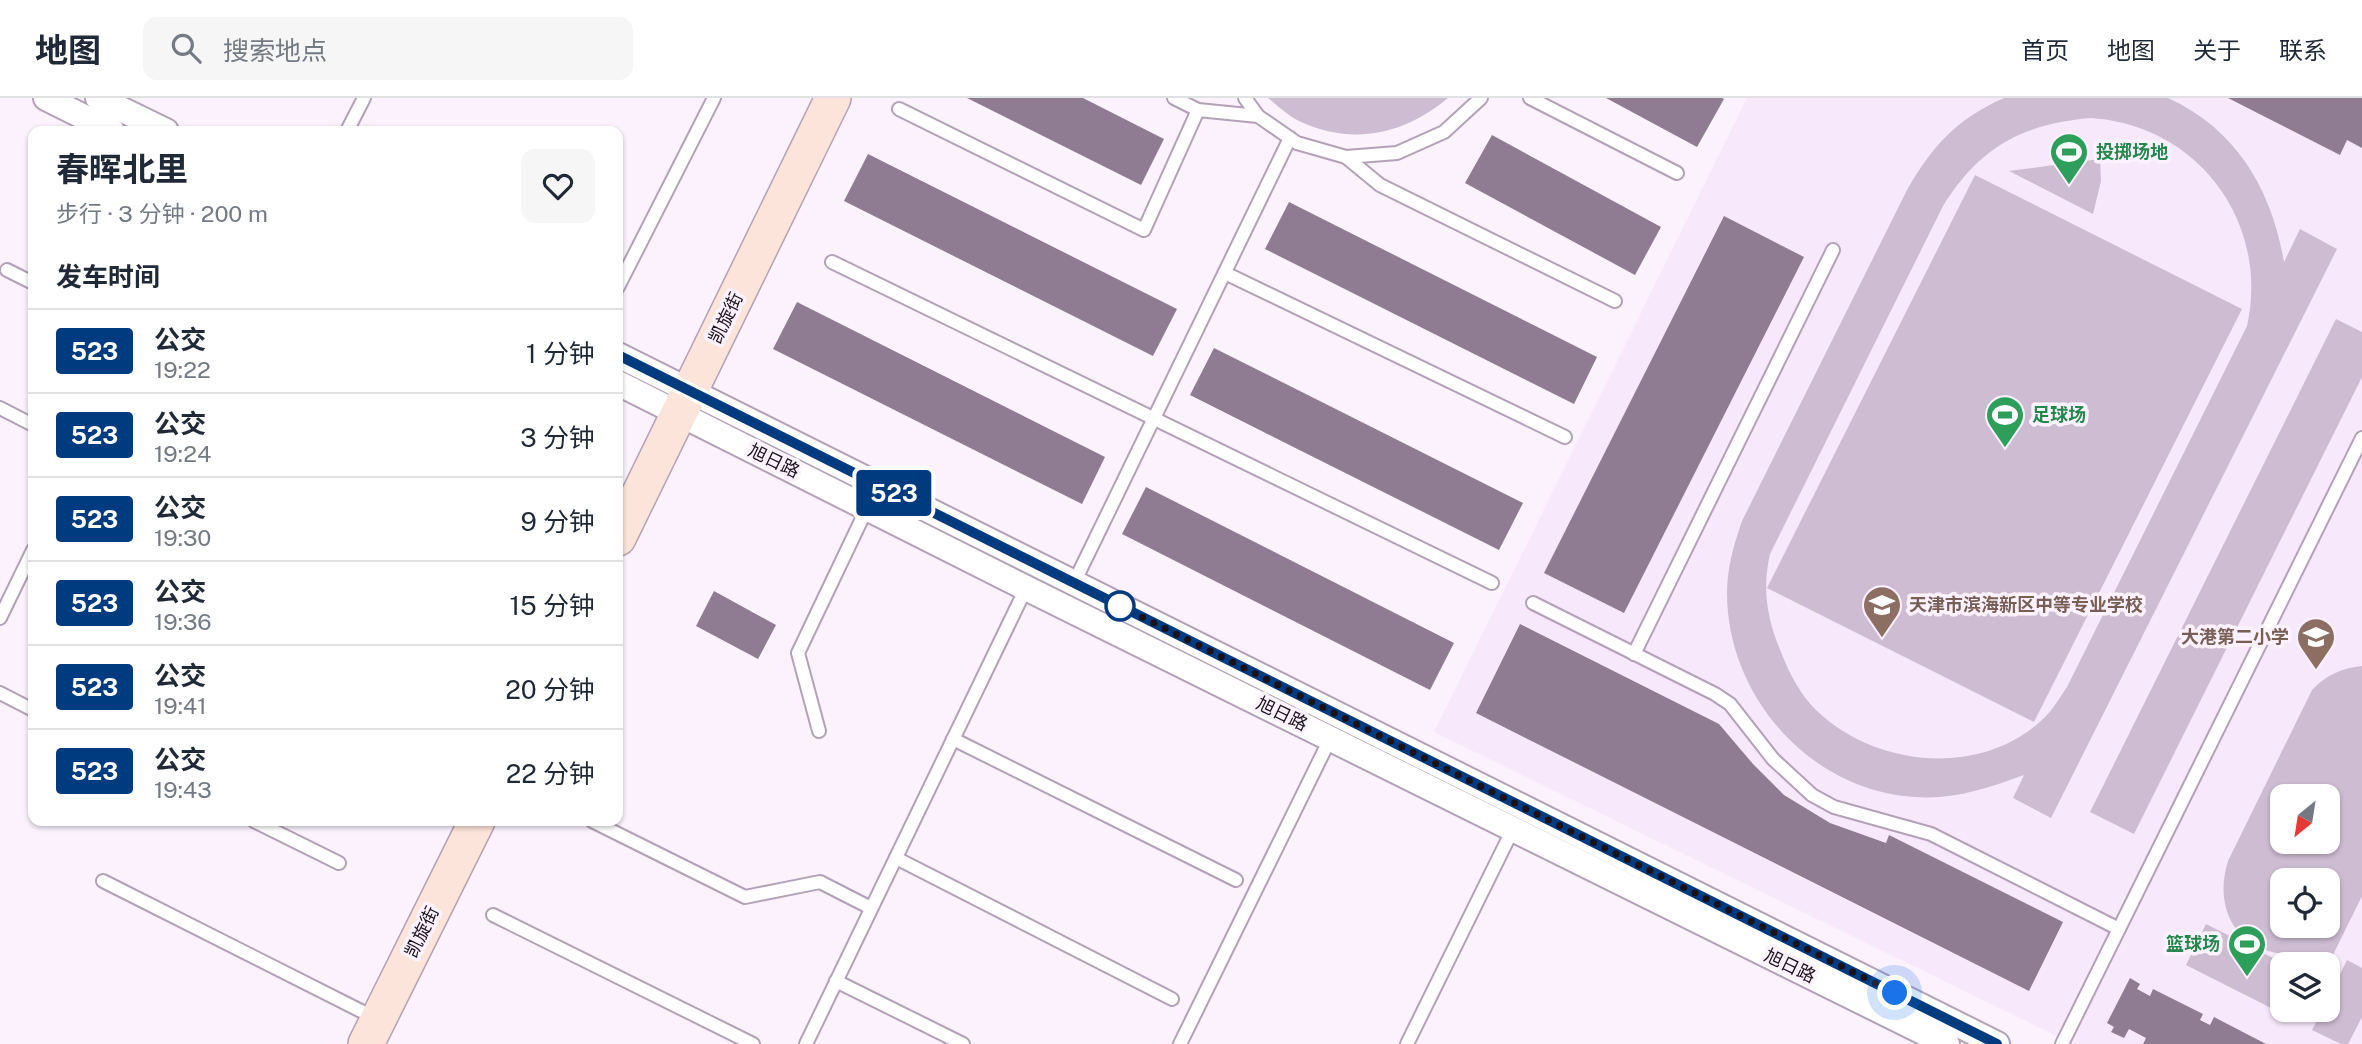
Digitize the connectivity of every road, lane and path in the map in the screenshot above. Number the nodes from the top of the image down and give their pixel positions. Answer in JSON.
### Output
{"nodes":[{"id":1,"x":46,"y":98,"type":"edge"},
{"id":2,"x":99,"y":98,"type":"edge"},
{"id":3,"x":364,"y":98,"type":"edge"},
{"id":4,"x":714,"y":98,"type":"edge"},
{"id":5,"x":814,"y":98,"type":"edge"},
{"id":6,"x":833,"y":98,"type":"edge"},
{"id":7,"x":1174,"y":98,"type":"edge"},
{"id":8,"x":1245,"y":98,"type":"edge"},
{"id":9,"x":1481,"y":98,"type":"edge"},
{"id":10,"x":1530,"y":98,"type":"edge"},
{"id":11,"x":900,"y":110,"type":"dead end"},
{"id":12,"x":1198,"y":110,"type":"junction"},
{"id":13,"x":1258,"y":116,"type":"junction"},
{"id":14,"x":102,"y":126,"type":"edge"},
{"id":15,"x":156,"y":126,"type":"edge"},
{"id":16,"x":350,"y":126,"type":"edge"},
{"id":17,"x":1290,"y":138,"type":"junction"},
{"id":18,"x":1346,"y":157,"type":"junction"},
{"id":19,"x":1677,"y":173,"type":"dead end"},
{"id":20,"x":1833,"y":250,"type":"dead end"},
{"id":21,"x":832,"y":262,"type":"dead end"},
{"id":22,"x":7,"y":270,"type":"dead end"},
{"id":23,"x":1225,"y":273,"type":"junction"},
{"id":24,"x":623,"y":277,"type":"edge"},
{"id":25,"x":28,"y":281,"type":"edge"},
{"id":26,"x":1615,"y":301,"type":"dead end"},
{"id":27,"x":623,"y":359,"type":"edge"},
{"id":28,"x":623,"y":384,"type":"edge"},
{"id":29,"x":676,"y":398,"type":"junction"},
{"id":30,"x":0,"y":408,"type":"edge"},
{"id":31,"x":1154,"y":419,"type":"junction"},
{"id":32,"x":28,"y":422,"type":"edge"},
{"id":33,"x":1565,"y":438,"type":"dead end"},
{"id":34,"x":2362,"y":438,"type":"edge"},
{"id":35,"x":623,"y":485,"type":"edge"},
{"id":36,"x":878,"y":485,"type":"junction"},
{"id":37,"x":867,"y":508,"type":"junction"},
{"id":38,"x":623,"y":526,"type":"edge"},
{"id":39,"x":1037,"y":565,"type":"junction"},
{"id":40,"x":28,"y":570,"type":"edge"},
{"id":41,"x":1074,"y":583,"type":"junction"},
{"id":42,"x":1492,"y":583,"type":"dead end"},
{"id":43,"x":1026,"y":588,"type":"junction"},
{"id":44,"x":1533,"y":603,"type":"dead end"},
{"id":45,"x":1063,"y":606,"type":"junction"},
{"id":46,"x":0,"y":618,"type":"edge"},
{"id":47,"x":1634,"y":654,"type":"junction"},
{"id":48,"x":0,"y":693,"type":"edge"},
{"id":49,"x":28,"y":707,"type":"edge"},
{"id":50,"x":1335,"y":727,"type":"junction"},
{"id":51,"x":819,"y":731,"type":"dead end"},
{"id":52,"x":953,"y":739,"type":"junction"},
{"id":53,"x":1519,"y":818,"type":"junction"},
{"id":54,"x":264,"y":826,"type":"edge"},
{"id":55,"x":453,"y":826,"type":"edge"},
{"id":56,"x":474,"y":826,"type":"edge"},
{"id":57,"x":602,"y":826,"type":"edge"},
{"id":58,"x":895,"y":858,"type":"junction"},
{"id":59,"x":339,"y":863,"type":"dead end"},
{"id":60,"x":1236,"y":880,"type":"dead end"},
{"id":61,"x":103,"y":881,"type":"dead end"},
{"id":62,"x":871,"y":908,"type":"junction"},
{"id":63,"x":493,"y":915,"type":"dead end"},
{"id":64,"x":2119,"y":929,"type":"junction"},
{"id":65,"x":836,"y":981,"type":"junction"},
{"id":66,"x":1171,"y":999,"type":"dead end"},
{"id":67,"x":364,"y":1027,"type":"edge"},
{"id":68,"x":1965,"y":1037,"type":"edge"},
{"id":69,"x":344,"y":1044,"type":"edge"},
{"id":70,"x":753,"y":1044,"type":"edge"},
{"id":71,"x":806,"y":1044,"type":"edge"},
{"id":72,"x":963,"y":1044,"type":"edge"},
{"id":73,"x":1180,"y":1044,"type":"edge"},
{"id":74,"x":1407,"y":1044,"type":"edge"},
{"id":75,"x":1947,"y":1044,"type":"edge"},
{"id":76,"x":1997,"y":1044,"type":"edge"},
{"id":77,"x":2062,"y":1044,"type":"edge"}],
"edges":[{"from":1,"to":14,"type":"street"},
{"from":2,"to":15,"type":"street"},
{"from":3,"to":16,"type":"lane"},
{"from":4,"to":24,"type":"lane"},
{"from":5,"to":29,"type":"street","name":"凯旋街"},
{"from":6,"to":29,"type":"street","name":"凯旋街"},
{"from":7,"to":12,"type":"lane"},
{"from":8,"to":13,"type":"lane"},
{"from":9,"to":18,"type":"lane"},
{"from":10,"to":19,"type":"lane"},
{"from":11,"to":12,"type":"lane"},
{"from":12,"to":13,"type":"lane"},
{"from":13,"to":17,"type":"lane"},
{"from":17,"to":18,"type":"lane"},
{"from":17,"to":23,"type":"lane"},
{"from":18,"to":26,"type":"lane"},
{"from":20,"to":47,"type":"lane"},
{"from":21,"to":31,"type":"lane"},
{"from":22,"to":25,"type":"lane"},
{"from":23,"to":31,"type":"lane"},
{"from":23,"to":33,"type":"lane"},
{"from":27,"to":29,"type":"street","name":"旭日路"},
{"from":28,"to":29,"type":"street","name":"旭日路"},
{"from":29,"to":35,"type":"street","name":"凯旋街"},
{"from":29,"to":36,"type":"street","name":"旭日路"},
{"from":29,"to":37,"type":"street","name":"旭日路"},
{"from":29,"to":38,"type":"street","name":"凯旋街"},
{"from":30,"to":32,"type":"lane"},
{"from":31,"to":41,"type":"lane"},
{"from":31,"to":42,"type":"lane"},
{"from":34,"to":64,"type":"lane"},
{"from":36,"to":37,"type":"lane"},
{"from":36,"to":39,"type":"street","name":"旭日路"},
{"from":37,"to":43,"type":"street","name":"旭日路"},
{"from":37,"to":51,"type":"lane"},
{"from":39,"to":41,"type":"street","name":"旭日路"},
{"from":39,"to":43,"type":"lane"},
{"from":40,"to":46,"type":"lane"},
{"from":41,"to":45,"type":"lane"},
{"from":41,"to":50,"type":"street","name":"旭日路"},
{"from":43,"to":45,"type":"street","name":"旭日路"},
{"from":43,"to":52,"type":"lane"},
{"from":44,"to":47,"type":"lane"},
{"from":45,"to":50,"type":"street","name":"旭日路"},
{"from":47,"to":64,"type":"lane"},
{"from":48,"to":49,"type":"lane"},
{"from":50,"to":53,"type":"street","name":"旭日路"},
{"from":50,"to":73,"type":"lane"},
{"from":52,"to":58,"type":"lane"},
{"from":52,"to":60,"type":"lane"},
{"from":53,"to":68,"type":"street","name":"旭日路"},
{"from":53,"to":74,"type":"lane"},
{"from":53,"to":75,"type":"street","name":"旭日路"},
{"from":54,"to":59,"type":"lane"},
{"from":55,"to":67,"type":"street","name":"凯旋街"},
{"from":56,"to":67,"type":"street","name":"凯旋街"},
{"from":57,"to":62,"type":"lane"},
{"from":58,"to":62,"type":"lane"},
{"from":58,"to":66,"type":"lane"},
{"from":61,"to":67,"type":"lane"},
{"from":62,"to":65,"type":"lane"},
{"from":63,"to":70,"type":"lane"},
{"from":64,"to":77,"type":"lane"},
{"from":65,"to":71,"type":"lane"},
{"from":65,"to":72,"type":"lane"},
{"from":67,"to":69,"type":"street","name":"凯旋街"},
{"from":68,"to":76,"type":"street","name":"旭日路"}]}
